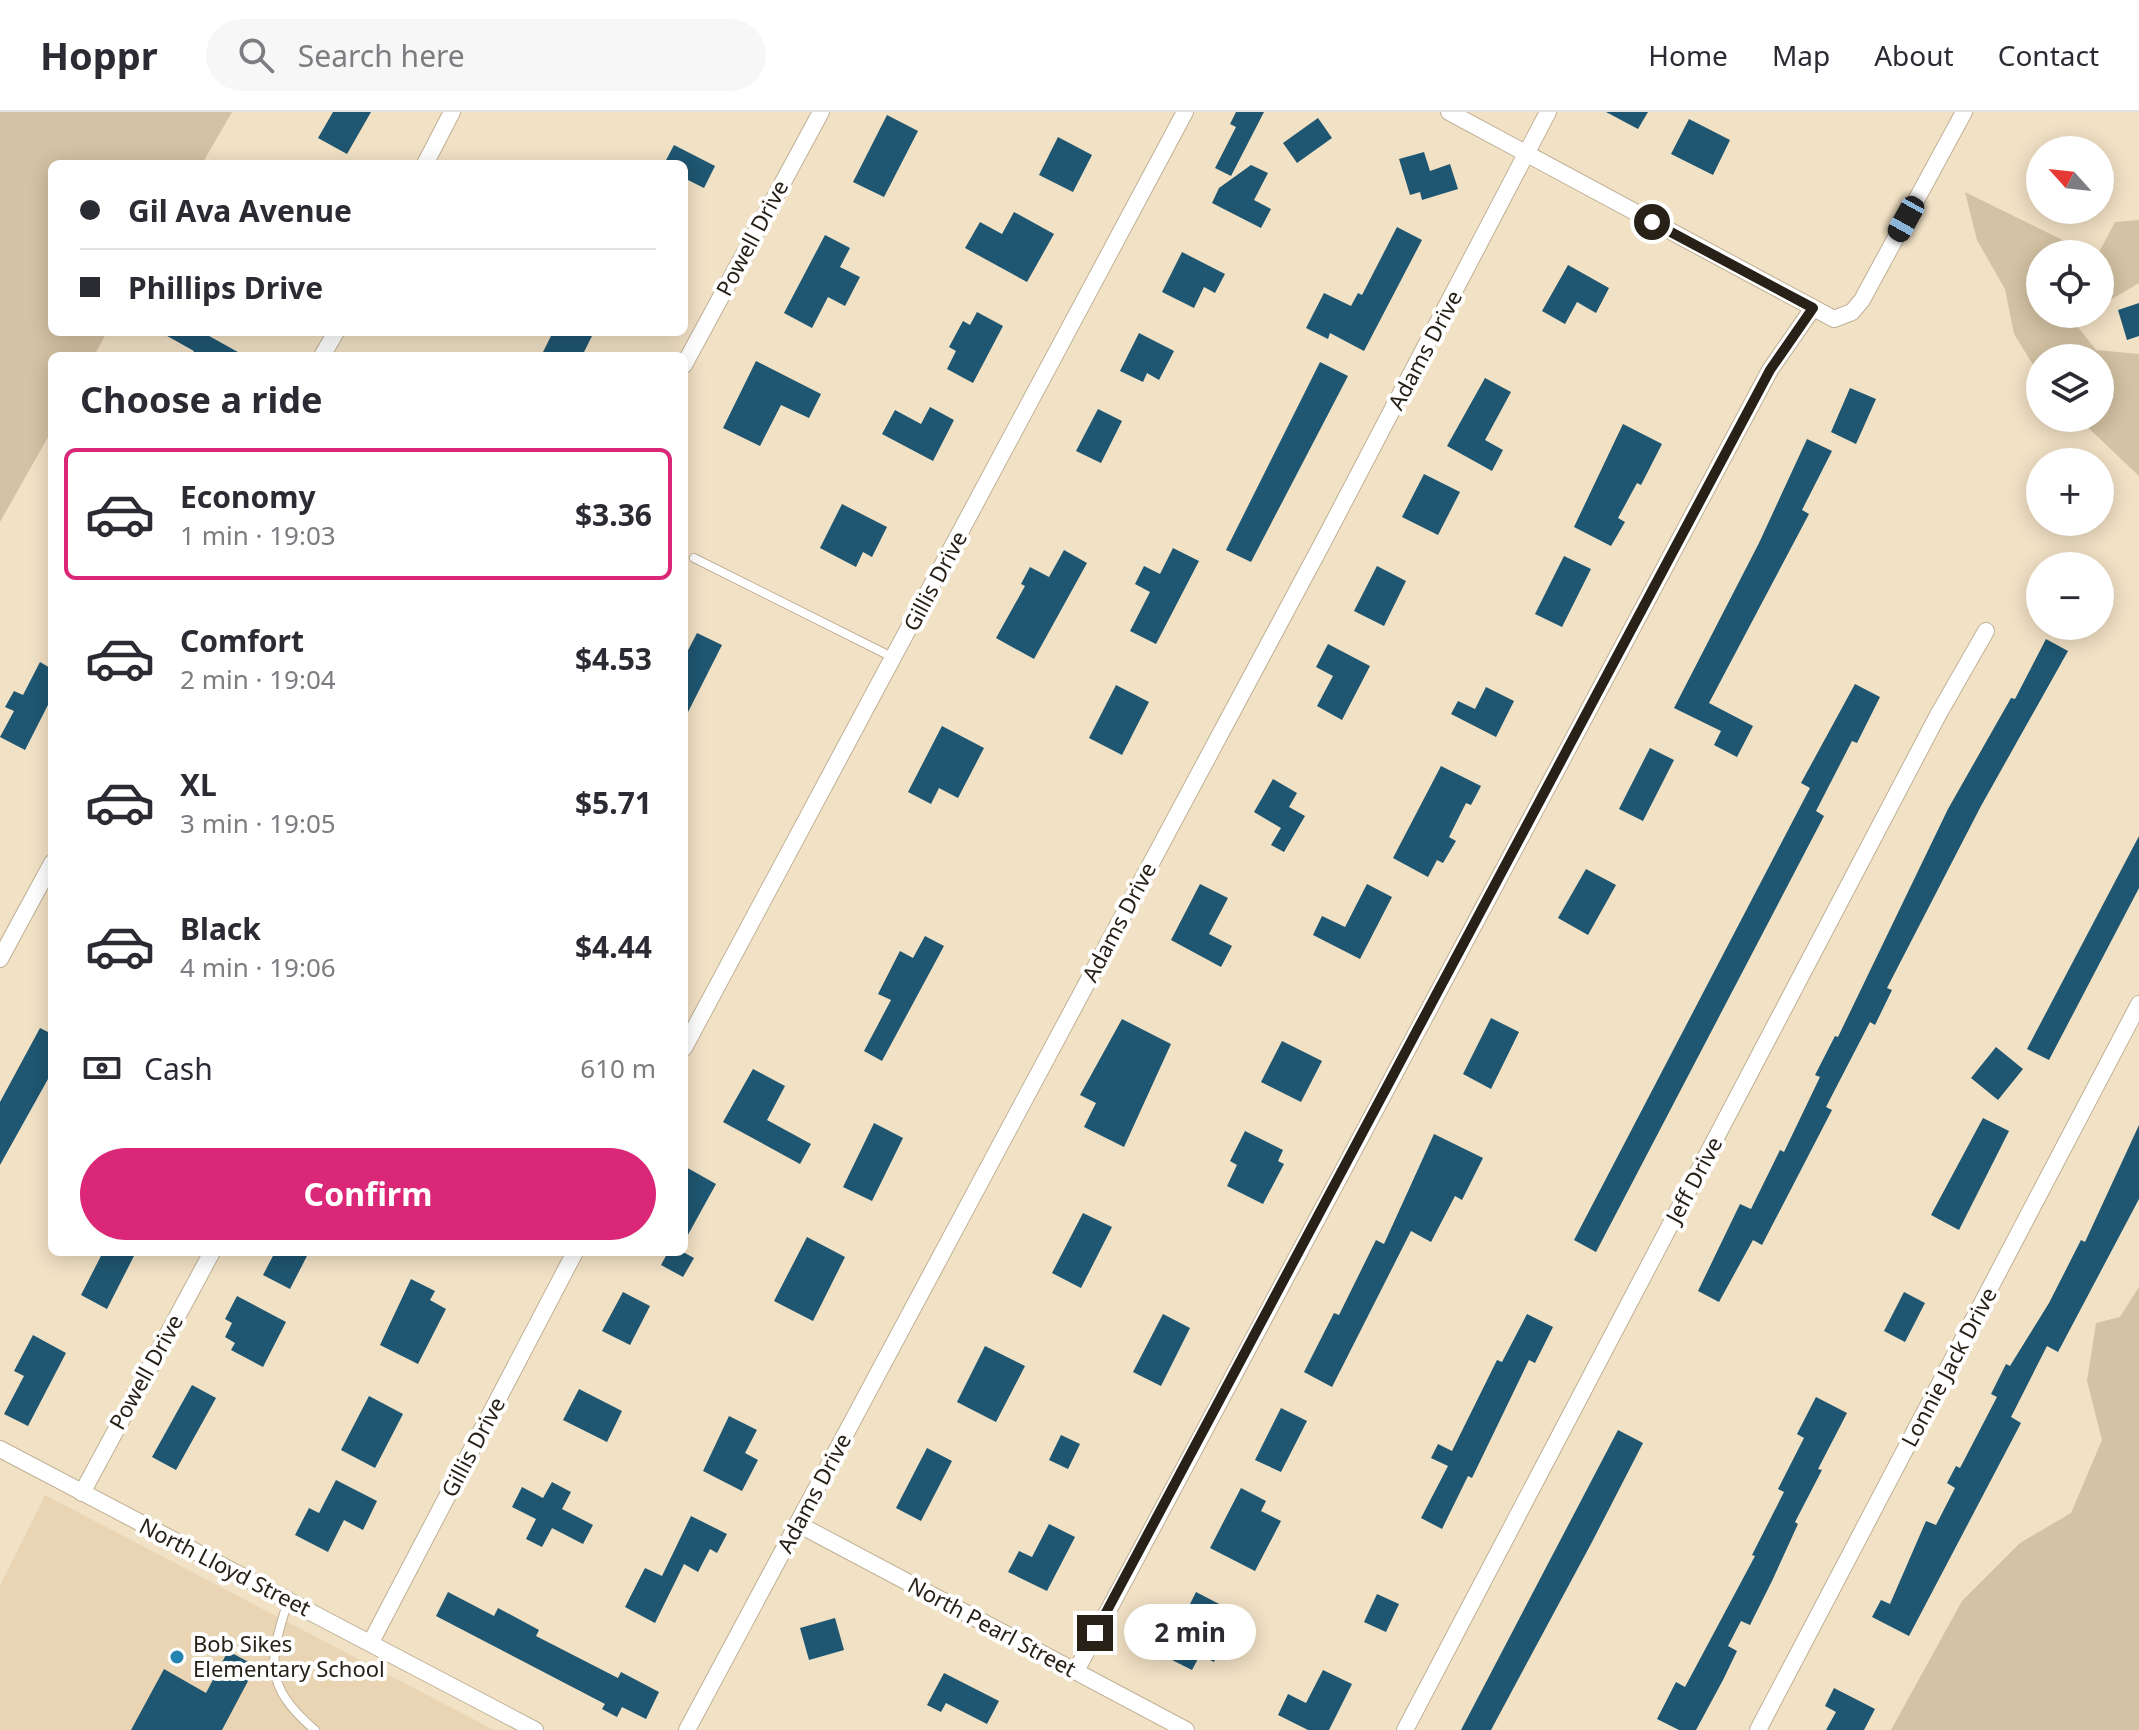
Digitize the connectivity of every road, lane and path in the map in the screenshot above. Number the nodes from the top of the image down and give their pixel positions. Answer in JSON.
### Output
{"nodes":[{"id":1,"x":452,"y":112,"type":"edge"},
{"id":2,"x":821,"y":112,"type":"edge"},
{"id":3,"x":1185,"y":112,"type":"edge"},
{"id":4,"x":1449,"y":112,"type":"edge"},
{"id":5,"x":1548,"y":112,"type":"edge"},
{"id":6,"x":1964,"y":112,"type":"edge"},
{"id":7,"x":1527,"y":154,"type":"junction"},
{"id":8,"x":427,"y":160,"type":"edge"},
{"id":9,"x":1813,"y":308,"type":"junction"},
{"id":10,"x":688,"y":358,"type":"edge"},
{"id":11,"x":694,"y":558,"type":"dead end"},
{"id":12,"x":1986,"y":631,"type":"dead end"},
{"id":13,"x":895,"y":658,"type":"junction"},
{"id":14,"x":48,"y":870,"type":"edge"},
{"id":15,"x":0,"y":959,"type":"edge"},
{"id":16,"x":2139,"y":1004,"type":"edge"},
{"id":17,"x":688,"y":1041,"type":"edge"},
{"id":18,"x":210,"y":1256,"type":"edge"},
{"id":19,"x":573,"y":1256,"type":"edge"},
{"id":20,"x":0,"y":1449,"type":"edge"},
{"id":21,"x":82,"y":1493,"type":"junction"},
{"id":22,"x":798,"y":1524,"type":"junction"},
{"id":23,"x":288,"y":1601,"type":"junction"},
{"id":24,"x":371,"y":1642,"type":"junction"},
{"id":25,"x":1076,"y":1671,"type":"junction"},
{"id":26,"x":315,"y":1730,"type":"edge"},
{"id":27,"x":535,"y":1730,"type":"edge"},
{"id":28,"x":687,"y":1730,"type":"edge"},
{"id":29,"x":1186,"y":1730,"type":"edge"},
{"id":30,"x":1405,"y":1730,"type":"edge"},
{"id":31,"x":1758,"y":1730,"type":"edge"}],
"edges":[{"from":1,"to":8,"type":"street"},
{"from":2,"to":10,"type":"street","name":"Powell Drive"},
{"from":3,"to":13,"type":"street","name":"Gillis Drive"},
{"from":4,"to":7,"type":"street"},
{"from":5,"to":7,"type":"street","name":"Adams Drive"},
{"from":6,"to":9,"type":"street"},
{"from":7,"to":9,"type":"street"},
{"from":7,"to":22,"type":"street","name":"Adams Drive"},
{"from":9,"to":25,"type":"street"},
{"from":11,"to":13,"type":"lane"},
{"from":12,"to":30,"type":"street","name":"Jeff Drive"},
{"from":13,"to":17,"type":"street","name":"Gillis Drive"},
{"from":14,"to":15,"type":"street"},
{"from":16,"to":31,"type":"street","name":"Lonnie Jack Drive"},
{"from":18,"to":21,"type":"street","name":"Powell Drive"},
{"from":19,"to":24,"type":"street","name":"Gillis Drive"},
{"from":20,"to":21,"type":"street","name":"North Lloyd Street"},
{"from":21,"to":23,"type":"street","name":"North Lloyd Street"},
{"from":22,"to":25,"type":"street","name":"North Pearl Street"},
{"from":22,"to":28,"type":"street","name":"Adams Drive"},
{"from":23,"to":24,"type":"street","name":"North Lloyd Street"},
{"from":23,"to":26,"type":"lane"},
{"from":24,"to":27,"type":"street","name":"North Lloyd Street"},
{"from":25,"to":29,"type":"street","name":"North Pearl Street"}]}
